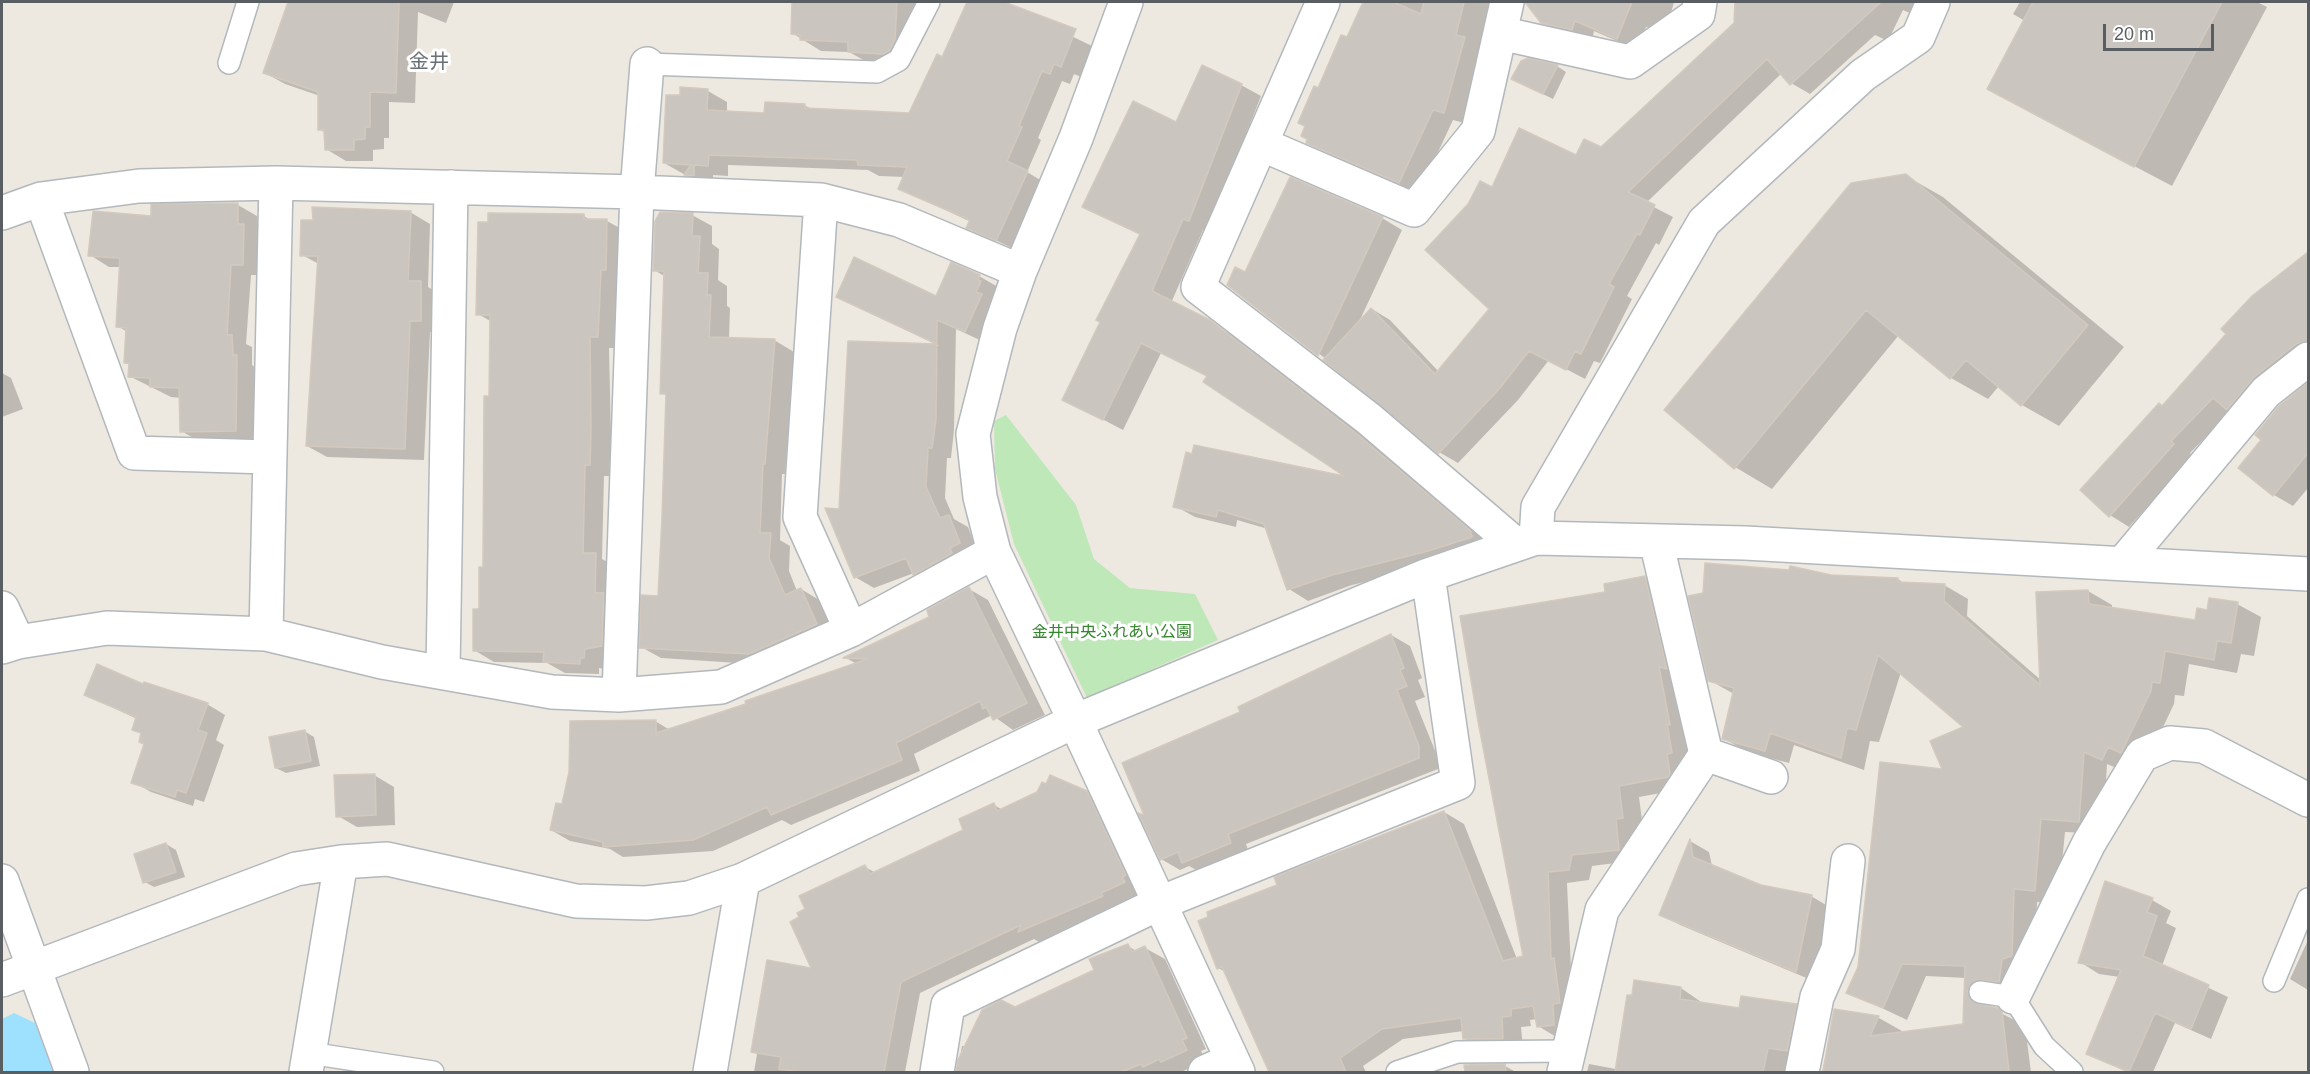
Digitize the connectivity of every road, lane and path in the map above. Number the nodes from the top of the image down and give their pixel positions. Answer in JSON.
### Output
{"nodes":[{"id":1,"x":248,"y":2,"type":"edge"},
{"id":2,"x":929,"y":2,"type":"edge"},
{"id":3,"x":1323,"y":2,"type":"edge"},
{"id":4,"x":1507,"y":2,"type":"edge"},
{"id":5,"x":1700,"y":2,"type":"edge"},
{"id":6,"x":1933,"y":2,"type":"edge"},
{"id":7,"x":1117,"y":9,"type":"edge"},
{"id":8,"x":1500,"y":33,"type":"junction"},
{"id":9,"x":229,"y":63,"type":"dead end"},
{"id":10,"x":646,"y":64,"type":"joint"},
{"id":11,"x":1261,"y":144,"type":"junction"},
{"id":12,"x":276,"y":183,"type":"junction"},
{"id":13,"x":451,"y":187,"type":"junction"},
{"id":14,"x":637,"y":192,"type":"junction"},
{"id":15,"x":41,"y":199,"type":"junction"},
{"id":16,"x":821,"y":201,"type":"junction"},
{"id":17,"x":2,"y":213,"type":"edge"},
{"id":18,"x":1020,"y":271,"type":"junction"},
{"id":19,"x":2308,"y":358,"type":"edge"},
{"id":20,"x":269,"y":457,"type":"junction"},
{"id":21,"x":1656,"y":540,"type":"junction"},
{"id":22,"x":1526,"y":541,"type":"junction"},
{"id":23,"x":994,"y":552,"type":"junction"},
{"id":24,"x":2123,"y":563,"type":"junction"},
{"id":25,"x":2308,"y":573,"type":"edge"},
{"id":26,"x":1428,"y":575,"type":"junction"},
{"id":27,"x":2,"y":608,"type":"edge"},
{"id":28,"x":851,"y":630,"type":"junction"},
{"id":29,"x":266,"y":634,"type":"junction"},
{"id":30,"x":10,"y":645,"type":"edge"},
{"id":31,"x":443,"y":671,"type":"junction"},
{"id":32,"x":619,"y":695,"type":"junction"},
{"id":33,"x":1075,"y":721,"type":"junction"},
{"id":34,"x":1706,"y":754,"type":"junction"},
{"id":35,"x":1771,"y":777,"type":"dead end"},
{"id":36,"x":2308,"y":800,"type":"edge"},
{"id":37,"x":1848,"y":861,"type":"dead end"},
{"id":38,"x":341,"y":862,"type":"junction"},
{"id":39,"x":742,"y":880,"type":"junction"},
{"id":40,"x":2,"y":881,"type":"edge"},
{"id":41,"x":2308,"y":899,"type":"edge"},
{"id":42,"x":1160,"y":903,"type":"junction"},
{"id":43,"x":34,"y":968,"type":"junction"},
{"id":44,"x":2,"y":980,"type":"edge"},
{"id":45,"x":2274,"y":981,"type":"dead end"},
{"id":46,"x":1980,"y":992,"type":"dead end"},
{"id":47,"x":2013,"y":997,"type":"junction"},
{"id":48,"x":1565,"y":1062,"type":"edge"},
{"id":49,"x":308,"y":1063,"type":"edge"},
{"id":50,"x":1225,"y":1068,"type":"edge"},
{"id":51,"x":72,"y":1072,"type":"edge"},
{"id":52,"x":433,"y":1072,"type":"edge"},
{"id":53,"x":710,"y":1072,"type":"edge"},
{"id":54,"x":937,"y":1072,"type":"edge"},
{"id":55,"x":1397,"y":1072,"type":"edge"},
{"id":56,"x":1802,"y":1072,"type":"edge"},
{"id":57,"x":2072,"y":1072,"type":"edge"}],
"edges":[{"from":1,"to":9,"type":"lane"},
{"from":2,"to":10,"type":"lane"},
{"from":3,"to":11,"type":"street"},
{"from":4,"to":8,"type":"street"},
{"from":5,"to":8,"type":"street"},
{"from":6,"to":22,"type":"street"},
{"from":7,"to":18,"type":"street"},
{"from":8,"to":11,"type":"street"},
{"from":10,"to":14,"type":"street"},
{"from":11,"to":22,"type":"street"},
{"from":12,"to":13,"type":"street"},
{"from":12,"to":15,"type":"street"},
{"from":12,"to":20,"type":"street"},
{"from":13,"to":14,"type":"street"},
{"from":13,"to":31,"type":"street"},
{"from":14,"to":16,"type":"street"},
{"from":14,"to":32,"type":"street"},
{"from":15,"to":17,"type":"street"},
{"from":15,"to":20,"type":"street"},
{"from":16,"to":18,"type":"street"},
{"from":16,"to":28,"type":"street"},
{"from":18,"to":23,"type":"street"},
{"from":19,"to":24,"type":"street"},
{"from":20,"to":29,"type":"street"},
{"from":21,"to":22,"type":"street"},
{"from":21,"to":24,"type":"street"},
{"from":21,"to":34,"type":"street"},
{"from":22,"to":26,"type":"street"},
{"from":23,"to":28,"type":"street"},
{"from":23,"to":33,"type":"street"},
{"from":24,"to":25,"type":"street"},
{"from":26,"to":33,"type":"street"},
{"from":26,"to":42,"type":"street"},
{"from":27,"to":30,"type":"street"},
{"from":28,"to":32,"type":"street"},
{"from":29,"to":30,"type":"street"},
{"from":29,"to":31,"type":"street"},
{"from":31,"to":32,"type":"street"},
{"from":33,"to":39,"type":"street"},
{"from":33,"to":42,"type":"street"},
{"from":34,"to":35,"type":"street"},
{"from":34,"to":48,"type":"street"},
{"from":36,"to":47,"type":"street"},
{"from":37,"to":56,"type":"street"},
{"from":38,"to":39,"type":"street"},
{"from":38,"to":43,"type":"street"},
{"from":38,"to":49,"type":"street"},
{"from":39,"to":53,"type":"street"},
{"from":40,"to":43,"type":"street"},
{"from":41,"to":45,"type":"lane"},
{"from":42,"to":50,"type":"street"},
{"from":42,"to":54,"type":"street"},
{"from":43,"to":44,"type":"street"},
{"from":43,"to":51,"type":"street"},
{"from":46,"to":47,"type":"lane"},
{"from":47,"to":57,"type":"lane"},
{"from":48,"to":55,"type":"lane"},
{"from":49,"to":52,"type":"lane"}]}
